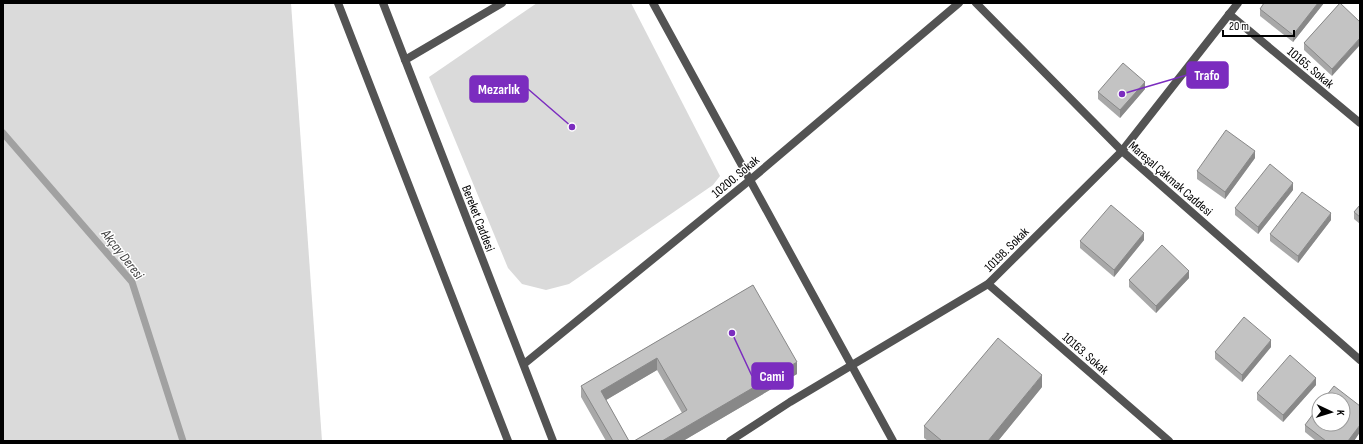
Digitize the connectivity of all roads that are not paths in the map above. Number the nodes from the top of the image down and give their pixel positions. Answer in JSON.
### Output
{"nodes":[{"id":1,"x":338,"y":3,"type":"edge"},
{"id":2,"x":383,"y":3,"type":"edge"},
{"id":3,"x":502,"y":3,"type":"edge"},
{"id":4,"x":653,"y":3,"type":"edge"},
{"id":5,"x":959,"y":3,"type":"edge"},
{"id":6,"x":976,"y":3,"type":"edge"},
{"id":7,"x":1238,"y":3,"type":"edge"},
{"id":8,"x":1229,"y":14,"type":"junction"},
{"id":9,"x":405,"y":60,"type":"junction"},
{"id":10,"x":1360,"y":124,"type":"edge"},
{"id":11,"x":1122,"y":151,"type":"junction"},
{"id":12,"x":750,"y":180,"type":"junction"},
{"id":13,"x":988,"y":284,"type":"junction"},
{"id":14,"x":1360,"y":360,"type":"edge"},
{"id":15,"x":524,"y":364,"type":"junction"},
{"id":16,"x":852,"y":366,"type":"junction"},
{"id":17,"x":508,"y":441,"type":"edge"},
{"id":18,"x":553,"y":441,"type":"edge"},
{"id":19,"x":730,"y":441,"type":"edge"},
{"id":20,"x":893,"y":441,"type":"edge"},
{"id":21,"x":1169,"y":441,"type":"edge"}],
"edges":[{"from":1,"to":17,"type":"street"},
{"from":2,"to":9,"type":"street","name":"Bereket Caddesi"},
{"from":3,"to":9,"type":"street"},
{"from":4,"to":12,"type":"street"},
{"from":5,"to":12,"type":"street","name":"10200. Sokak"},
{"from":6,"to":11,"type":"street","name":"Mareşal Çakmak Caddesi"},
{"from":7,"to":8,"type":"street","name":"10198. Sokak"},
{"from":8,"to":10,"type":"street","name":"10165. Sokak"},
{"from":8,"to":11,"type":"street","name":"10198. Sokak"},
{"from":9,"to":15,"type":"street","name":"Bereket Caddesi"},
{"from":11,"to":13,"type":"street","name":"10198. Sokak"},
{"from":11,"to":14,"type":"street","name":"Mareşal Çakmak Caddesi"},
{"from":12,"to":15,"type":"street","name":"10200. Sokak"},
{"from":12,"to":16,"type":"street"},
{"from":13,"to":16,"type":"street","name":"10198. Sokak"},
{"from":13,"to":21,"type":"street","name":"10163. Sokak"},
{"from":15,"to":18,"type":"street","name":"Bereket Caddesi"},
{"from":16,"to":19,"type":"street","name":"10198. Sokak"},
{"from":16,"to":20,"type":"street"}]}
